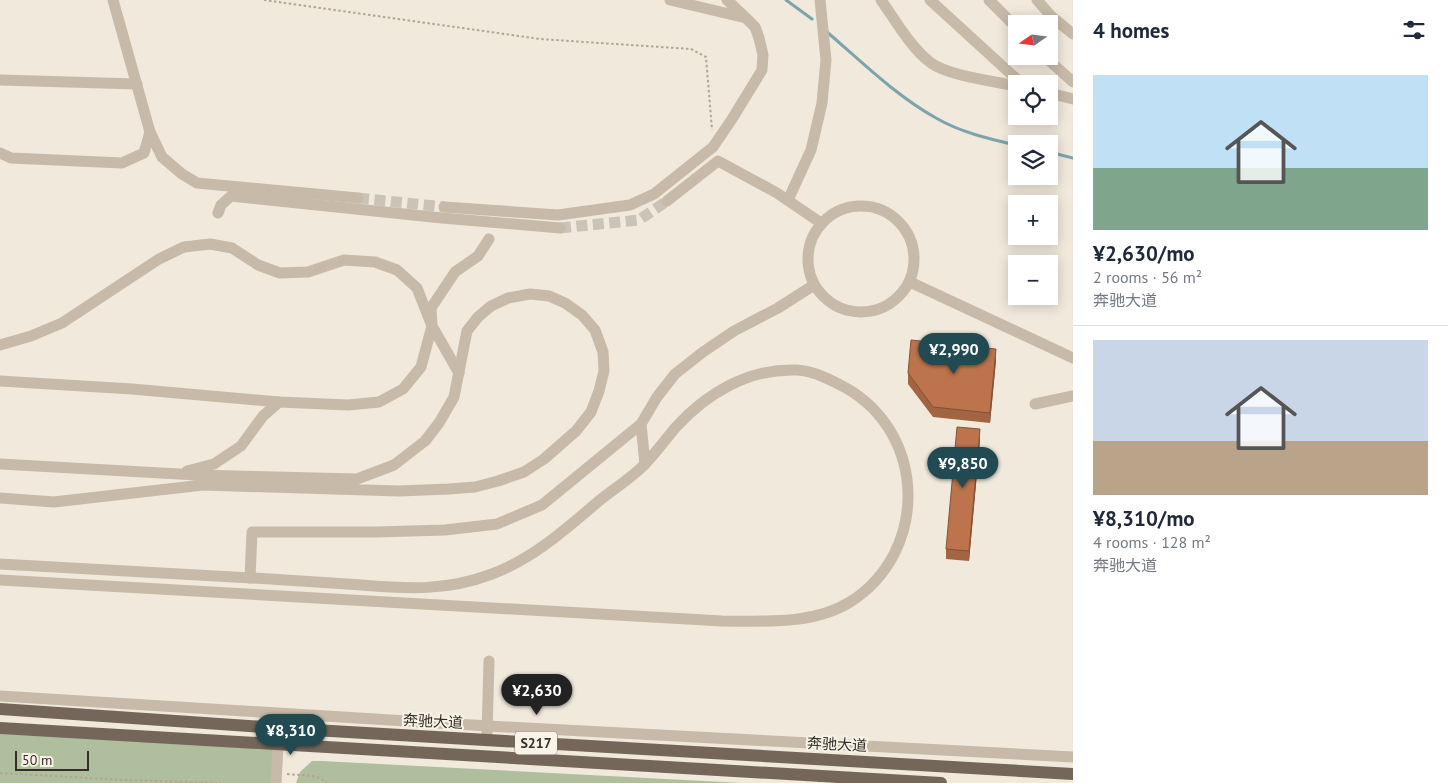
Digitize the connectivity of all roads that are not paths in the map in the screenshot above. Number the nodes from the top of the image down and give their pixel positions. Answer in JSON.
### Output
{"nodes":[{"id":1,"x":114,"y":0,"type":"edge"},
{"id":2,"x":670,"y":0,"type":"edge"},
{"id":3,"x":727,"y":0,"type":"edge"},
{"id":4,"x":820,"y":0,"type":"edge"},
{"id":5,"x":881,"y":0,"type":"edge"},
{"id":6,"x":930,"y":0,"type":"edge"},
{"id":7,"x":989,"y":0,"type":"edge"},
{"id":8,"x":1037,"y":0,"type":"edge"},
{"id":9,"x":746,"y":18,"type":"junction"},
{"id":10,"x":1008,"y":19,"type":"edge"},
{"id":11,"x":1073,"y":34,"type":"edge"},
{"id":12,"x":1054,"y":65,"type":"edge"},
{"id":13,"x":1012,"y":75,"type":"edge"},
{"id":14,"x":0,"y":80,"type":"edge"},
{"id":15,"x":1073,"y":82,"type":"edge"},
{"id":16,"x":137,"y":84,"type":"junction"},
{"id":17,"x":1008,"y":84,"type":"edge"},
{"id":18,"x":1058,"y":95,"type":"edge"},
{"id":19,"x":1073,"y":99,"type":"edge"},
{"id":20,"x":150,"y":132,"type":"junction"},
{"id":21,"x":713,"y":147,"type":"junction"},
{"id":22,"x":0,"y":153,"type":"edge"},
{"id":23,"x":718,"y":161,"type":"junction"},
{"id":24,"x":249,"y":188,"type":"junction"},
{"id":25,"x":231,"y":196,"type":"junction"},
{"id":26,"x":358,"y":198,"type":"tunnel mouth"},
{"id":27,"x":788,"y":200,"type":"junction"},
{"id":28,"x":667,"y":201,"type":"tunnel mouth"},
{"id":29,"x":444,"y":207,"type":"tunnel mouth"},
{"id":30,"x":218,"y":213,"type":"dead end"},
{"id":31,"x":821,"y":223,"type":"junction"},
{"id":32,"x":560,"y":228,"type":"tunnel mouth"},
{"id":33,"x":489,"y":240,"type":"dead end"},
{"id":34,"x":910,"y":282,"type":"junction"},
{"id":35,"x":814,"y":285,"type":"junction"},
{"id":36,"x":432,"y":326,"type":"junction"},
{"id":37,"x":0,"y":345,"type":"edge"},
{"id":38,"x":1073,"y":358,"type":"edge"},
{"id":39,"x":459,"y":373,"type":"junction"},
{"id":40,"x":0,"y":381,"type":"edge"},
{"id":41,"x":1073,"y":396,"type":"edge"},
{"id":42,"x":279,"y":402,"type":"junction"},
{"id":43,"x":1035,"y":404,"type":"dead end"},
{"id":44,"x":641,"y":424,"type":"junction"},
{"id":45,"x":0,"y":464,"type":"edge"},
{"id":46,"x":645,"y":464,"type":"junction"},
{"id":47,"x":177,"y":474,"type":"junction"},
{"id":48,"x":0,"y":498,"type":"edge"},
{"id":49,"x":0,"y":564,"type":"edge"},
{"id":50,"x":250,"y":578,"type":"junction"},
{"id":51,"x":0,"y":580,"type":"edge"},
{"id":52,"x":490,"y":661,"type":"dead end"},
{"id":53,"x":0,"y":696,"type":"edge"},
{"id":54,"x":0,"y":709,"type":"edge"},
{"id":55,"x":394,"y":720,"type":"junction"},
{"id":56,"x":488,"y":726,"type":"junction"},
{"id":57,"x":0,"y":728,"type":"edge"},
{"id":58,"x":279,"y":728,"type":"junction"},
{"id":59,"x":394,"y":735,"type":"junction"},
{"id":60,"x":487,"y":740,"type":"junction"},
{"id":61,"x":278,"y":745,"type":"junction"},
{"id":62,"x":1023,"y":754,"type":"junction"},
{"id":63,"x":1073,"y":757,"type":"edge"},
{"id":64,"x":1022,"y":771,"type":"junction"},
{"id":65,"x":1073,"y":774,"type":"edge"},
{"id":66,"x":277,"y":778,"type":"edge"},
{"id":67,"x":941,"y":783,"type":"edge"}],
"edges":[{"from":1,"to":16,"type":"street"},
{"from":2,"to":9,"type":"street"},
{"from":3,"to":9,"type":"street"},
{"from":4,"to":27,"type":"street"},
{"from":5,"to":17,"type":"street"},
{"from":6,"to":13,"type":"street"},
{"from":7,"to":10,"type":"street"},
{"from":8,"to":11,"type":"street"},
{"from":9,"to":21,"type":"street"},
{"from":12,"to":15,"type":"street"},
{"from":14,"to":16,"type":"street"},
{"from":16,"to":20,"type":"street"},
{"from":18,"to":19,"type":"street"},
{"from":20,"to":22,"type":"street"},
{"from":20,"to":24,"type":"street"},
{"from":21,"to":23,"type":"street"},
{"from":21,"to":29,"type":"street"},
{"from":23,"to":27,"type":"street"},
{"from":23,"to":28,"type":"street"},
{"from":24,"to":25,"type":"street"},
{"from":24,"to":26,"type":"street"},
{"from":25,"to":30,"type":"street"},
{"from":25,"to":32,"type":"street"},
{"from":27,"to":31,"type":"street"},
{"from":31,"to":34,"type":"street"},
{"from":31,"to":35,"type":"street"},
{"from":33,"to":36,"type":"street"},
{"from":34,"to":35,"type":"street"},
{"from":34,"to":38,"type":"street"},
{"from":35,"to":44,"type":"street"},
{"from":36,"to":37,"type":"street"},
{"from":36,"to":39,"type":"street"},
{"from":36,"to":42,"type":"street"},
{"from":39,"to":47,"type":"street"},
{"from":39,"to":48,"type":"street"},
{"from":40,"to":42,"type":"street"},
{"from":41,"to":43,"type":"street"},
{"from":42,"to":47,"type":"street"},
{"from":44,"to":46,"type":"street"},
{"from":44,"to":50,"type":"street"},
{"from":45,"to":47,"type":"street"},
{"from":46,"to":50,"type":"street"},
{"from":46,"to":51,"type":"street"},
{"from":49,"to":50,"type":"street"},
{"from":52,"to":56,"type":"street"},
{"from":53,"to":55,"type":"street"},
{"from":54,"to":58,"type":"main road","name":"奔驰大道","number":"S217"},
{"from":55,"to":56,"type":"street"},
{"from":55,"to":59,"type":"street"},
{"from":56,"to":60,"type":"street"},
{"from":56,"to":62,"type":"street"},
{"from":57,"to":61,"type":"main road","number":"S217"},
{"from":58,"to":59,"type":"main road","name":"奔驰大道","number":"S217"},
{"from":58,"to":61,"type":"street"},
{"from":59,"to":60,"type":"main road","name":"奔驰大道","number":"S217"},
{"from":60,"to":64,"type":"main road","name":"奔驰大道","number":"S217"},
{"from":61,"to":66,"type":"street"},
{"from":61,"to":67,"type":"main road","number":"S217"},
{"from":62,"to":63,"type":"street"},
{"from":62,"to":64,"type":"street"},
{"from":64,"to":65,"type":"main road","name":"奔驰大道","number":"S217"}]}
